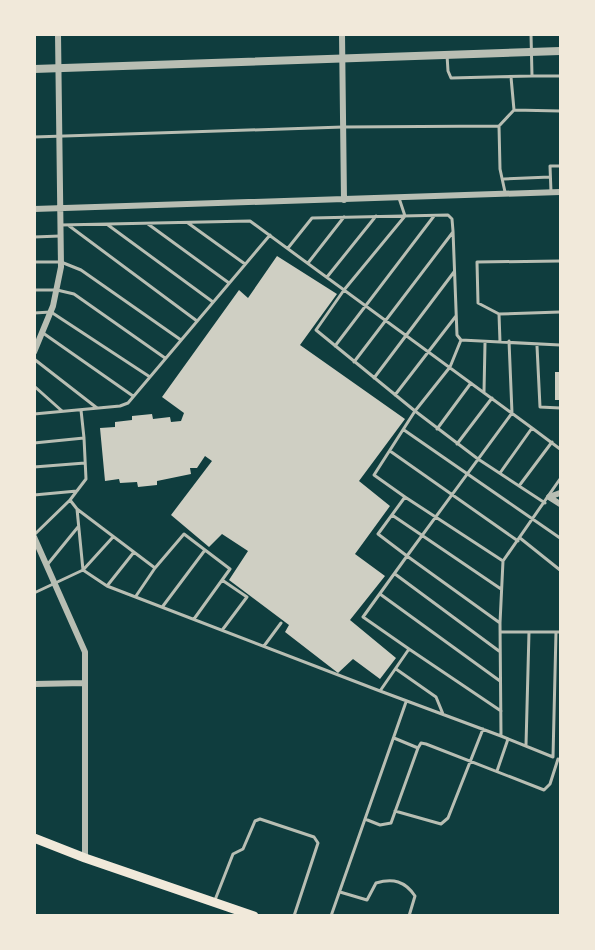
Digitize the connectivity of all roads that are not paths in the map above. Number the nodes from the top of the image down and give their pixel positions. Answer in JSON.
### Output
{"nodes":[{"id":1,"x":58,"y":34,"type":"edge"},
{"id":2,"x":342,"y":34,"type":"edge"},
{"id":3,"x":531,"y":34,"type":"edge"},
{"id":4,"x":561,"y":51,"type":"edge"},
{"id":5,"x":531,"y":52,"type":"junction"},
{"id":6,"x":447,"y":53,"type":"junction"},
{"id":7,"x":342,"y":58,"type":"junction"},
{"id":8,"x":34,"y":69,"type":"edge"},
{"id":9,"x":60,"y":69,"type":"junction"},
{"id":10,"x":532,"y":76,"type":"junction"},
{"id":11,"x":561,"y":76,"type":"edge"},
{"id":12,"x":511,"y":77,"type":"junction"},
{"id":13,"x":514,"y":110,"type":"junction"},
{"id":14,"x":561,"y":111,"type":"edge"},
{"id":15,"x":499,"y":126,"type":"junction"},
{"id":16,"x":343,"y":127,"type":"junction"},
{"id":17,"x":61,"y":136,"type":"junction"},
{"id":18,"x":34,"y":137,"type":"edge"},
{"id":19,"x":561,"y":166,"type":"edge"},
{"id":20,"x":550,"y":177,"type":"junction"},
{"id":21,"x":504,"y":179,"type":"junction"},
{"id":22,"x":551,"y":192,"type":"junction"},
{"id":23,"x":561,"y":192,"type":"edge"},
{"id":24,"x":505,"y":194,"type":"junction"},
{"id":25,"x":399,"y":198,"type":"junction"},
{"id":26,"x":345,"y":200,"type":"junction"},
{"id":27,"x":34,"y":208,"type":"edge"},
{"id":28,"x":62,"y":208,"type":"junction"},
{"id":29,"x":434,"y":215,"type":"junction"},
{"id":30,"x":376,"y":216,"type":"junction"},
{"id":31,"x":405,"y":216,"type":"junction"},
{"id":32,"x":344,"y":217,"type":"junction"},
{"id":33,"x":187,"y":222,"type":"junction"},
{"id":34,"x":146,"y":223,"type":"junction"},
{"id":35,"x":106,"y":224,"type":"junction"},
{"id":36,"x":64,"y":225,"type":"junction"},
{"id":37,"x":453,"y":231,"type":"junction"},
{"id":38,"x":270,"y":235,"type":"junction"},
{"id":39,"x":61,"y":236,"type":"junction"},
{"id":40,"x":34,"y":237,"type":"edge"},
{"id":41,"x":288,"y":248,"type":"junction"},
{"id":42,"x":561,"y":261,"type":"edge"},
{"id":43,"x":34,"y":262,"type":"edge"},
{"id":44,"x":61,"y":262,"type":"junction"},
{"id":45,"x":308,"y":263,"type":"junction"},
{"id":46,"x":245,"y":264,"type":"junction"},
{"id":47,"x":454,"y":272,"type":"junction"},
{"id":48,"x":327,"y":277,"type":"junction"},
{"id":49,"x":229,"y":283,"type":"junction"},
{"id":50,"x":34,"y":290,"type":"edge"},
{"id":51,"x":57,"y":290,"type":"junction"},
{"id":52,"x":344,"y":290,"type":"junction"},
{"id":53,"x":213,"y":302,"type":"junction"},
{"id":54,"x":365,"y":306,"type":"junction"},
{"id":55,"x":51,"y":312,"type":"junction"},
{"id":56,"x":561,"y":312,"type":"edge"},
{"id":57,"x":34,"y":313,"type":"edge"},
{"id":58,"x":499,"y":314,"type":"junction"},
{"id":59,"x":456,"y":316,"type":"junction"},
{"id":60,"x":197,"y":321,"type":"junction"},
{"id":61,"x":386,"y":322,"type":"junction"},
{"id":62,"x":43,"y":333,"type":"junction"},
{"id":63,"x":406,"y":336,"type":"junction"},
{"id":64,"x":181,"y":340,"type":"junction"},
{"id":65,"x":461,"y":340,"type":"junction"},
{"id":66,"x":509,"y":341,"type":"junction"},
{"id":67,"x":485,"y":342,"type":"junction"},
{"id":68,"x":500,"y":342,"type":"junction"},
{"id":69,"x":335,"y":345,"type":"junction"},
{"id":70,"x":537,"y":345,"type":"junction"},
{"id":71,"x":561,"y":345,"type":"edge"},
{"id":72,"x":427,"y":351,"type":"junction"},
{"id":73,"x":34,"y":352,"type":"edge"},
{"id":74,"x":166,"y":358,"type":"junction"},
{"id":75,"x":34,"y":359,"type":"edge"},
{"id":76,"x":354,"y":362,"type":"junction"},
{"id":77,"x":450,"y":367,"type":"junction"},
{"id":78,"x":150,"y":377,"type":"junction"},
{"id":79,"x":374,"y":378,"type":"junction"},
{"id":80,"x":471,"y":382,"type":"junction"},
{"id":81,"x":34,"y":386,"type":"edge"},
{"id":82,"x":484,"y":392,"type":"junction"},
{"id":83,"x":395,"y":395,"type":"junction"},
{"id":84,"x":134,"y":396,"type":"junction"},
{"id":85,"x":492,"y":398,"type":"junction"},
{"id":86,"x":97,"y":408,"type":"junction"},
{"id":87,"x":561,"y":408,"type":"edge"},
{"id":88,"x":81,"y":410,"type":"junction"},
{"id":89,"x":63,"y":411,"type":"junction"},
{"id":90,"x":415,"y":411,"type":"junction"},
{"id":91,"x":512,"y":413,"type":"junction"},
{"id":92,"x":34,"y":414,"type":"edge"},
{"id":93,"x":532,"y":428,"type":"junction"},
{"id":94,"x":437,"y":429,"type":"junction"},
{"id":95,"x":404,"y":430,"type":"junction"},
{"id":96,"x":84,"y":438,"type":"junction"},
{"id":97,"x":552,"y":442,"type":"junction"},
{"id":98,"x":34,"y":443,"type":"edge"},
{"id":99,"x":457,"y":444,"type":"junction"},
{"id":100,"x":561,"y":449,"type":"edge"},
{"id":101,"x":390,"y":451,"type":"junction"},
{"id":102,"x":478,"y":459,"type":"junction"},
{"id":103,"x":85,"y":463,"type":"junction"},
{"id":104,"x":34,"y":467,"type":"edge"},
{"id":105,"x":468,"y":473,"type":"junction"},
{"id":106,"x":500,"y":473,"type":"junction"},
{"id":107,"x":561,"y":479,"type":"edge"},
{"id":108,"x":519,"y":486,"type":"junction"},
{"id":109,"x":77,"y":491,"type":"junction"},
{"id":110,"x":561,"y":493,"type":"edge"},
{"id":111,"x":452,"y":494,"type":"junction"},
{"id":112,"x":34,"y":495,"type":"edge"},
{"id":113,"x":405,"y":497,"type":"junction"},
{"id":114,"x":549,"y":497,"type":"junction"},
{"id":115,"x":70,"y":500,"type":"junction"},
{"id":116,"x":545,"y":503,"type":"junction"},
{"id":117,"x":561,"y":504,"type":"edge"},
{"id":118,"x":77,"y":509,"type":"junction"},
{"id":119,"x":392,"y":515,"type":"junction"},
{"id":120,"x":435,"y":518,"type":"junction"},
{"id":121,"x":534,"y":520,"type":"junction"},
{"id":122,"x":79,"y":525,"type":"junction"},
{"id":123,"x":34,"y":536,"type":"edge"},
{"id":124,"x":422,"y":536,"type":"junction"},
{"id":125,"x":113,"y":537,"type":"junction"},
{"id":126,"x":561,"y":538,"type":"edge"},
{"id":127,"x":519,"y":540,"type":"junction"},
{"id":128,"x":205,"y":550,"type":"junction"},
{"id":129,"x":134,"y":552,"type":"junction"},
{"id":130,"x":407,"y":556,"type":"junction"},
{"id":131,"x":503,"y":561,"type":"junction"},
{"id":132,"x":47,"y":565,"type":"junction"},
{"id":133,"x":155,"y":568,"type":"junction"},
{"id":134,"x":83,"y":570,"type":"junction"},
{"id":135,"x":561,"y":570,"type":"edge"},
{"id":136,"x":395,"y":574,"type":"junction"},
{"id":137,"x":222,"y":580,"type":"junction"},
{"id":138,"x":56,"y":585,"type":"junction"},
{"id":139,"x":107,"y":586,"type":"junction"},
{"id":140,"x":501,"y":589,"type":"junction"},
{"id":141,"x":34,"y":593,"type":"edge"},
{"id":142,"x":381,"y":594,"type":"junction"},
{"id":143,"x":136,"y":596,"type":"junction"},
{"id":144,"x":162,"y":606,"type":"junction"},
{"id":145,"x":194,"y":619,"type":"junction"},
{"id":146,"x":500,"y":622,"type":"junction"},
{"id":147,"x":281,"y":623,"type":"dead end"},
{"id":148,"x":223,"y":629,"type":"junction"},
{"id":149,"x":500,"y":632,"type":"junction"},
{"id":150,"x":529,"y":632,"type":"junction"},
{"id":151,"x":558,"y":632,"type":"edge"},
{"id":152,"x":264,"y":646,"type":"junction"},
{"id":153,"x":409,"y":649,"type":"junction"},
{"id":154,"x":500,"y":651,"type":"junction"},
{"id":155,"x":396,"y":669,"type":"junction"},
{"id":156,"x":501,"y":682,"type":"junction"},
{"id":157,"x":85,"y":683,"type":"junction"},
{"id":158,"x":34,"y":684,"type":"edge"},
{"id":159,"x":380,"y":691,"type":"junction"},
{"id":160,"x":407,"y":701,"type":"junction"},
{"id":161,"x":501,"y":711,"type":"junction"},
{"id":162,"x":444,"y":715,"type":"junction"},
{"id":163,"x":483,"y":729,"type":"junction"},
{"id":164,"x":501,"y":736,"type":"junction"},
{"id":165,"x":394,"y":738,"type":"junction"},
{"id":166,"x":508,"y":738,"type":"junction"},
{"id":167,"x":526,"y":745,"type":"junction"},
{"id":168,"x":418,"y":748,"type":"junction"},
{"id":169,"x":557,"y":758,"type":"edge"},
{"id":170,"x":471,"y":761,"type":"junction"},
{"id":171,"x":497,"y":771,"type":"junction"},
{"id":172,"x":395,"y":811,"type":"junction"},
{"id":173,"x":365,"y":819,"type":"junction"},
{"id":174,"x":34,"y":838,"type":"edge"},
{"id":175,"x":85,"y":858,"type":"junction"},
{"id":176,"x":339,"y":892,"type":"junction"},
{"id":177,"x":214,"y":902,"type":"junction"},
{"id":178,"x":254,"y":915,"type":"edge"},
{"id":179,"x":294,"y":915,"type":"edge"},
{"id":180,"x":331,"y":915,"type":"edge"},
{"id":181,"x":409,"y":915,"type":"edge"}],
"edges":[{"from":1,"to":9,"type":"street"},
{"from":2,"to":7,"type":"street"},
{"from":3,"to":5,"type":"lane"},
{"from":4,"to":5,"type":"street"},
{"from":5,"to":6,"type":"street"},
{"from":5,"to":10,"type":"lane"},
{"from":6,"to":7,"type":"street"},
{"from":6,"to":12,"type":"lane"},
{"from":7,"to":9,"type":"street"},
{"from":7,"to":16,"type":"street"},
{"from":8,"to":9,"type":"street"},
{"from":9,"to":17,"type":"street"},
{"from":10,"to":11,"type":"lane"},
{"from":10,"to":12,"type":"lane"},
{"from":12,"to":13,"type":"lane"},
{"from":13,"to":14,"type":"lane"},
{"from":13,"to":15,"type":"lane"},
{"from":15,"to":16,"type":"lane"},
{"from":15,"to":21,"type":"lane"},
{"from":16,"to":17,"type":"lane"},
{"from":16,"to":26,"type":"street"},
{"from":17,"to":18,"type":"lane"},
{"from":17,"to":28,"type":"street"},
{"from":19,"to":20,"type":"lane"},
{"from":20,"to":21,"type":"lane"},
{"from":20,"to":22,"type":"lane"},
{"from":21,"to":24,"type":"lane"},
{"from":22,"to":23,"type":"street"},
{"from":22,"to":24,"type":"street"},
{"from":24,"to":25,"type":"street"},
{"from":25,"to":26,"type":"street"},
{"from":25,"to":31,"type":"lane"},
{"from":26,"to":28,"type":"street"},
{"from":27,"to":28,"type":"street"},
{"from":28,"to":36,"type":"street"},
{"from":29,"to":31,"type":"lane"},
{"from":29,"to":37,"type":"lane"},
{"from":29,"to":54,"type":"lane"},
{"from":30,"to":31,"type":"lane"},
{"from":30,"to":32,"type":"lane"},
{"from":30,"to":48,"type":"lane"},
{"from":31,"to":52,"type":"lane"},
{"from":32,"to":41,"type":"lane"},
{"from":32,"to":45,"type":"lane"},
{"from":33,"to":34,"type":"lane"},
{"from":33,"to":38,"type":"lane"},
{"from":33,"to":46,"type":"lane"},
{"from":34,"to":35,"type":"lane"},
{"from":34,"to":49,"type":"lane"},
{"from":35,"to":36,"type":"lane"},
{"from":35,"to":53,"type":"lane"},
{"from":36,"to":39,"type":"street"},
{"from":36,"to":60,"type":"lane"},
{"from":37,"to":47,"type":"lane"},
{"from":37,"to":61,"type":"lane"},
{"from":38,"to":41,"type":"lane"},
{"from":38,"to":46,"type":"lane"},
{"from":39,"to":40,"type":"lane"},
{"from":39,"to":44,"type":"street"},
{"from":41,"to":45,"type":"lane"},
{"from":42,"to":58,"type":"lane"},
{"from":43,"to":44,"type":"lane"},
{"from":44,"to":51,"type":"street"},
{"from":44,"to":64,"type":"lane"},
{"from":45,"to":48,"type":"lane"},
{"from":46,"to":49,"type":"lane"},
{"from":47,"to":59,"type":"lane"},
{"from":47,"to":63,"type":"lane"},
{"from":48,"to":52,"type":"lane"},
{"from":49,"to":53,"type":"lane"},
{"from":50,"to":51,"type":"lane"},
{"from":51,"to":55,"type":"street"},
{"from":51,"to":74,"type":"lane"},
{"from":52,"to":54,"type":"lane"},
{"from":52,"to":69,"type":"lane"},
{"from":53,"to":60,"type":"lane"},
{"from":54,"to":61,"type":"lane"},
{"from":54,"to":69,"type":"lane"},
{"from":55,"to":57,"type":"lane"},
{"from":55,"to":62,"type":"street"},
{"from":55,"to":78,"type":"lane"},
{"from":56,"to":58,"type":"lane"},
{"from":58,"to":68,"type":"lane"},
{"from":59,"to":65,"type":"lane"},
{"from":59,"to":72,"type":"lane"},
{"from":60,"to":64,"type":"lane"},
{"from":61,"to":63,"type":"lane"},
{"from":61,"to":76,"type":"lane"},
{"from":62,"to":73,"type":"street"},
{"from":62,"to":84,"type":"lane"},
{"from":63,"to":72,"type":"lane"},
{"from":63,"to":79,"type":"lane"},
{"from":64,"to":74,"type":"lane"},
{"from":65,"to":67,"type":"lane"},
{"from":65,"to":77,"type":"lane"},
{"from":66,"to":68,"type":"lane"},
{"from":66,"to":70,"type":"lane"},
{"from":66,"to":91,"type":"lane"},
{"from":67,"to":68,"type":"lane"},
{"from":67,"to":82,"type":"lane"},
{"from":69,"to":76,"type":"lane"},
{"from":70,"to":71,"type":"lane"},
{"from":70,"to":87,"type":"lane"},
{"from":72,"to":77,"type":"lane"},
{"from":72,"to":83,"type":"lane"},
{"from":74,"to":78,"type":"lane"},
{"from":75,"to":86,"type":"lane"},
{"from":76,"to":79,"type":"lane"},
{"from":77,"to":80,"type":"lane"},
{"from":77,"to":90,"type":"lane"},
{"from":78,"to":84,"type":"lane"},
{"from":79,"to":83,"type":"lane"},
{"from":80,"to":82,"type":"lane"},
{"from":80,"to":94,"type":"lane"},
{"from":81,"to":89,"type":"lane"},
{"from":82,"to":85,"type":"lane"},
{"from":83,"to":90,"type":"lane"},
{"from":84,"to":86,"type":"lane"},
{"from":85,"to":91,"type":"lane"},
{"from":85,"to":99,"type":"lane"},
{"from":86,"to":88,"type":"lane"},
{"from":88,"to":89,"type":"lane"},
{"from":88,"to":96,"type":"lane"},
{"from":89,"to":92,"type":"lane"},
{"from":90,"to":94,"type":"lane"},
{"from":90,"to":95,"type":"lane"},
{"from":91,"to":93,"type":"lane"},
{"from":91,"to":102,"type":"lane"},
{"from":93,"to":97,"type":"lane"},
{"from":93,"to":106,"type":"lane"},
{"from":94,"to":99,"type":"lane"},
{"from":95,"to":101,"type":"lane"},
{"from":95,"to":105,"type":"lane"},
{"from":96,"to":98,"type":"lane"},
{"from":96,"to":103,"type":"lane"},
{"from":97,"to":100,"type":"lane"},
{"from":97,"to":108,"type":"lane"},
{"from":99,"to":102,"type":"lane"},
{"from":101,"to":111,"type":"lane"},
{"from":101,"to":113,"type":"lane"},
{"from":102,"to":105,"type":"lane"},
{"from":102,"to":106,"type":"lane"},
{"from":103,"to":104,"type":"lane"},
{"from":103,"to":109,"type":"lane"},
{"from":105,"to":111,"type":"lane"},
{"from":105,"to":121,"type":"lane"},
{"from":106,"to":108,"type":"lane"},
{"from":107,"to":114,"type":"lane"},
{"from":108,"to":116,"type":"lane"},
{"from":109,"to":112,"type":"lane"},
{"from":109,"to":115,"type":"lane"},
{"from":110,"to":114,"type":"street"},
{"from":111,"to":120,"type":"lane"},
{"from":111,"to":127,"type":"lane"},
{"from":113,"to":119,"type":"lane"},
{"from":113,"to":120,"type":"lane"},
{"from":114,"to":116,"type":"lane"},
{"from":114,"to":117,"type":"street"},
{"from":115,"to":118,"type":"lane"},
{"from":115,"to":123,"type":"lane"},
{"from":116,"to":121,"type":"lane"},
{"from":118,"to":122,"type":"lane"},
{"from":118,"to":125,"type":"lane"},
{"from":119,"to":124,"type":"lane"},
{"from":119,"to":130,"type":"lane"},
{"from":120,"to":124,"type":"lane"},
{"from":120,"to":131,"type":"lane"},
{"from":121,"to":126,"type":"lane"},
{"from":121,"to":127,"type":"lane"},
{"from":122,"to":132,"type":"lane"},
{"from":122,"to":134,"type":"lane"},
{"from":123,"to":132,"type":"street"},
{"from":124,"to":130,"type":"lane"},
{"from":124,"to":140,"type":"lane"},
{"from":125,"to":129,"type":"lane"},
{"from":125,"to":134,"type":"lane"},
{"from":127,"to":131,"type":"lane"},
{"from":127,"to":135,"type":"lane"},
{"from":128,"to":133,"type":"lane"},
{"from":128,"to":137,"type":"lane"},
{"from":128,"to":144,"type":"lane"},
{"from":129,"to":133,"type":"lane"},
{"from":129,"to":139,"type":"lane"},
{"from":130,"to":136,"type":"lane"},
{"from":130,"to":146,"type":"lane"},
{"from":131,"to":140,"type":"lane"},
{"from":132,"to":138,"type":"street"},
{"from":133,"to":143,"type":"lane"},
{"from":134,"to":138,"type":"lane"},
{"from":134,"to":139,"type":"lane"},
{"from":136,"to":142,"type":"lane"},
{"from":136,"to":154,"type":"lane"},
{"from":137,"to":145,"type":"lane"},
{"from":137,"to":148,"type":"lane"},
{"from":138,"to":141,"type":"lane"},
{"from":138,"to":157,"type":"street"},
{"from":139,"to":143,"type":"lane"},
{"from":140,"to":146,"type":"lane"},
{"from":142,"to":153,"type":"lane"},
{"from":142,"to":156,"type":"lane"},
{"from":143,"to":144,"type":"lane"},
{"from":144,"to":145,"type":"lane"},
{"from":145,"to":148,"type":"lane"},
{"from":146,"to":149,"type":"lane"},
{"from":147,"to":152,"type":"lane"},
{"from":148,"to":152,"type":"lane"},
{"from":149,"to":150,"type":"lane"},
{"from":149,"to":154,"type":"lane"},
{"from":150,"to":151,"type":"lane"},
{"from":150,"to":167,"type":"lane"},
{"from":151,"to":169,"type":"lane"},
{"from":152,"to":159,"type":"lane"},
{"from":153,"to":155,"type":"lane"},
{"from":153,"to":161,"type":"lane"},
{"from":154,"to":156,"type":"lane"},
{"from":155,"to":159,"type":"lane"},
{"from":155,"to":162,"type":"lane"},
{"from":156,"to":161,"type":"lane"},
{"from":157,"to":158,"type":"street"},
{"from":157,"to":175,"type":"street"},
{"from":159,"to":160,"type":"lane"},
{"from":160,"to":162,"type":"lane"},
{"from":160,"to":165,"type":"lane"},
{"from":161,"to":164,"type":"lane"},
{"from":162,"to":163,"type":"lane"},
{"from":163,"to":164,"type":"lane"},
{"from":163,"to":170,"type":"lane"},
{"from":164,"to":166,"type":"lane"},
{"from":165,"to":168,"type":"lane"},
{"from":165,"to":173,"type":"lane"},
{"from":166,"to":167,"type":"lane"},
{"from":166,"to":171,"type":"lane"},
{"from":167,"to":169,"type":"lane"},
{"from":168,"to":170,"type":"lane"},
{"from":168,"to":172,"type":"lane"},
{"from":169,"to":171,"type":"lane"},
{"from":170,"to":171,"type":"lane"},
{"from":170,"to":172,"type":"lane"},
{"from":172,"to":173,"type":"lane"},
{"from":173,"to":176,"type":"lane"},
{"from":174,"to":175,"type":"main road"},
{"from":175,"to":177,"type":"main road"},
{"from":176,"to":180,"type":"lane"},
{"from":176,"to":181,"type":"lane"},
{"from":177,"to":178,"type":"main road"},
{"from":177,"to":179,"type":"lane"}]}
